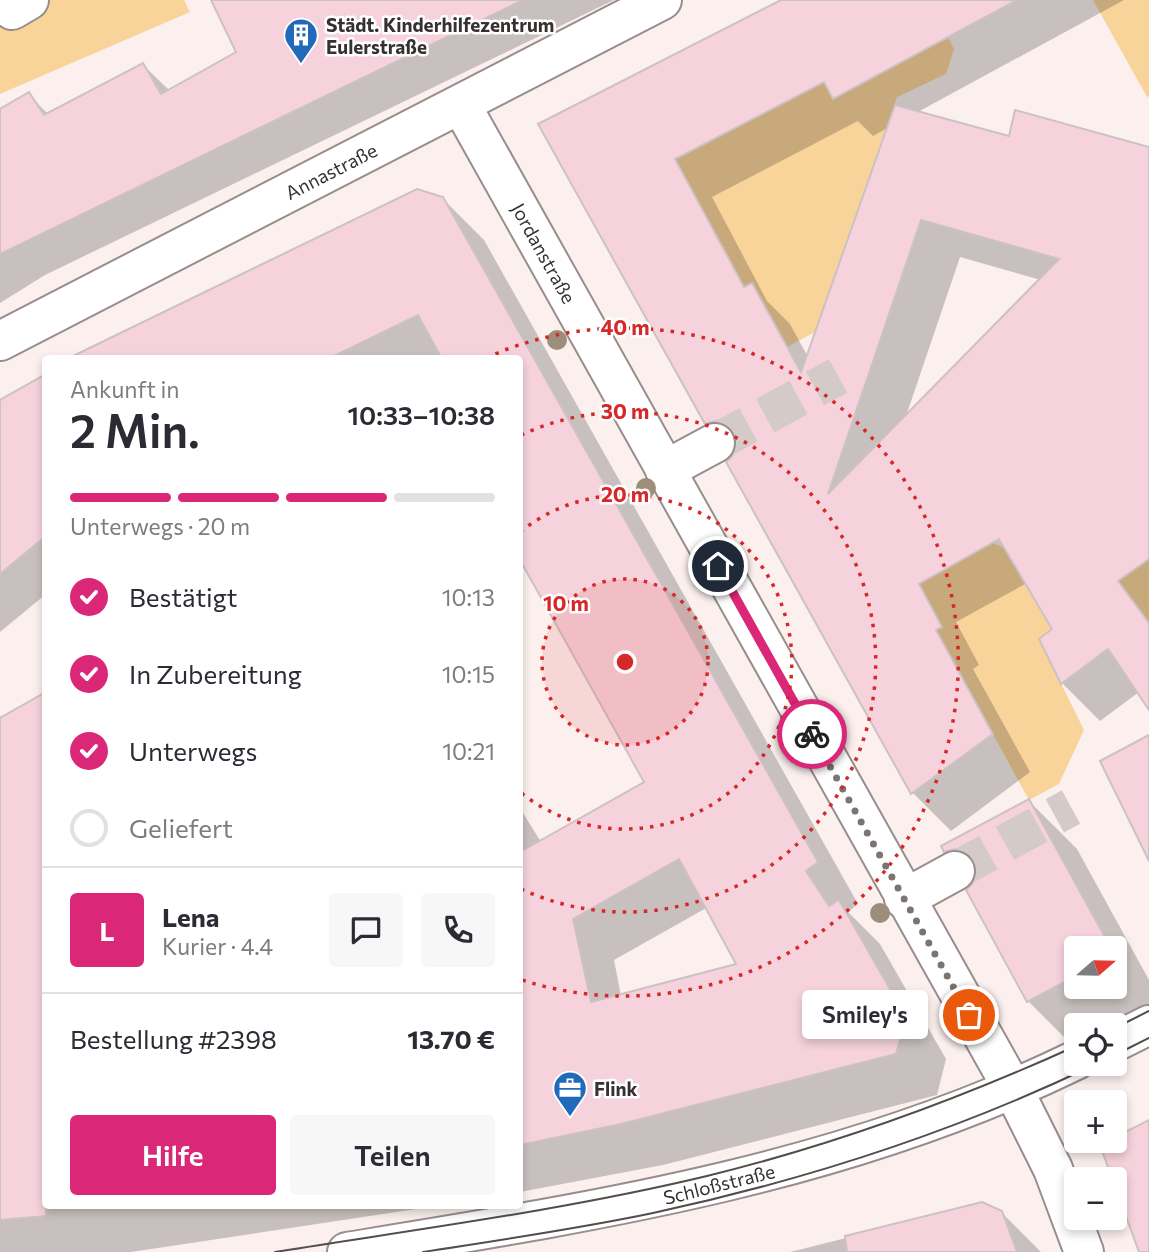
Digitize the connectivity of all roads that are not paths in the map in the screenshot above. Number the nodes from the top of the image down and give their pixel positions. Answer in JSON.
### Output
{"nodes":[{"id":1,"x":1,"y":0,"type":"edge"},
{"id":2,"x":29,"y":0,"type":"edge"},
{"id":3,"x":662,"y":0,"type":"edge"},
{"id":4,"x":461,"y":104,"type":"junction"},
{"id":5,"x":0,"y":341,"type":"edge"},
{"id":6,"x":715,"y":443,"type":"tunnel mouth"},
{"id":7,"x":665,"y":470,"type":"junction"},
{"id":8,"x":955,"y":871,"type":"tunnel mouth"},
{"id":9,"x":904,"y":899,"type":"junction"},
{"id":10,"x":1149,"y":1025,"type":"edge"},
{"id":11,"x":1127,"y":1036,"type":"edge"},
{"id":12,"x":1064,"y":1066,"type":"edge"},
{"id":13,"x":1014,"y":1091,"type":"junction"},
{"id":14,"x":396,"y":1248,"type":"edge"},
{"id":15,"x":347,"y":1252,"type":"edge"},
{"id":16,"x":1084,"y":1252,"type":"edge"}],
"edges":[{"from":1,"to":2,"type":"street"},
{"from":3,"to":4,"type":"street","name":"Annastraße"},
{"from":4,"to":5,"type":"street","name":"Annastraße"},
{"from":4,"to":7,"type":"street","name":"Jordanstraße"},
{"from":6,"to":7,"type":"street"},
{"from":7,"to":9,"type":"street","name":"Jordanstraße"},
{"from":8,"to":9,"type":"street"},
{"from":9,"to":13,"type":"street","name":"Jordanstraße"},
{"from":10,"to":11,"type":"street"},
{"from":12,"to":13,"type":"street","name":"Schloßstraße"},
{"from":13,"to":14,"type":"street","name":"Schloßstraße"},
{"from":13,"to":16,"type":"street","name":"Jordanstraße"},
{"from":14,"to":15,"type":"street","name":"Schloßstraße"}]}
